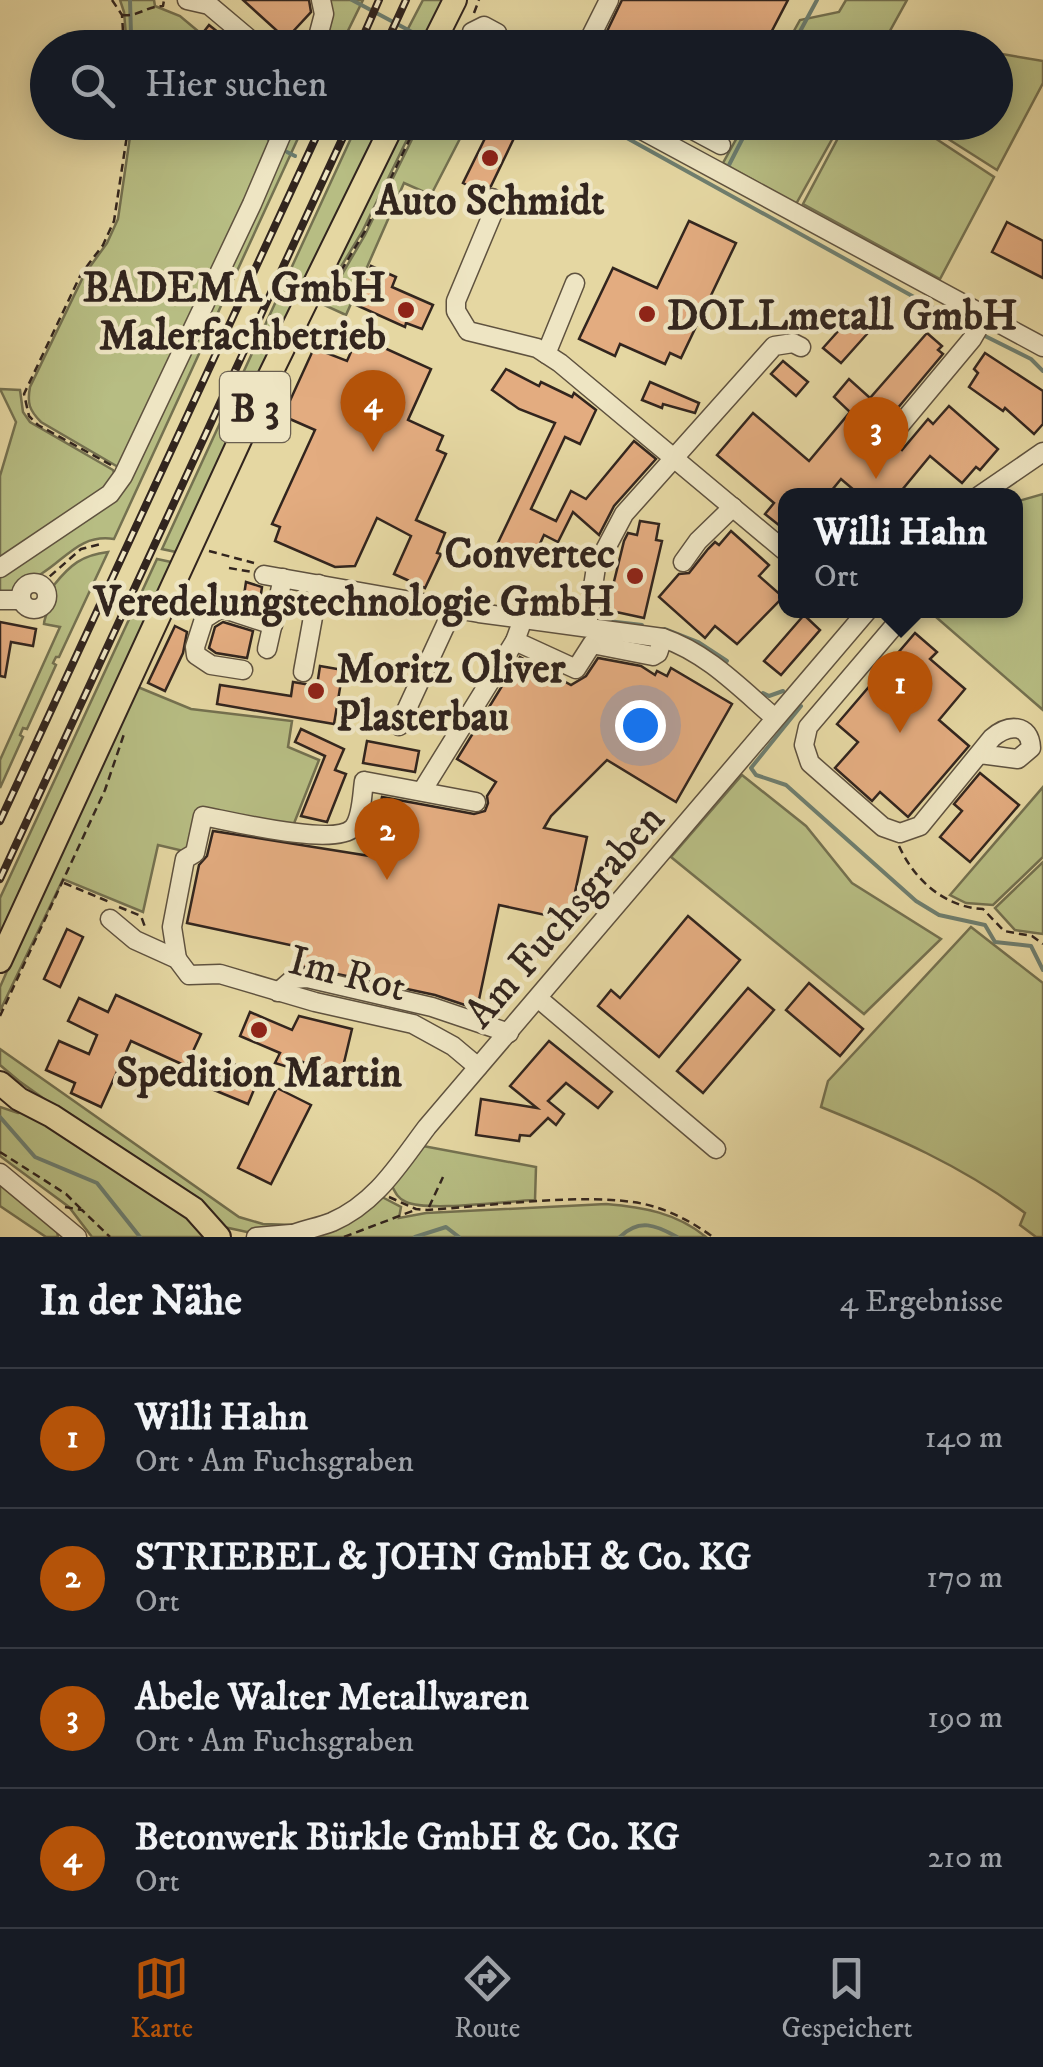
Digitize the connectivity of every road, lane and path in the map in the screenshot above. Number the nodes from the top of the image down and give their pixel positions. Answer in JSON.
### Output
{"nodes":[{"id":1,"x":112,"y":0,"type":"edge"},
{"id":2,"x":164,"y":0,"type":"edge"},
{"id":3,"x":187,"y":0,"type":"edge"},
{"id":4,"x":321,"y":0,"type":"edge"},
{"id":5,"x":455,"y":0,"type":"edge"},
{"id":6,"x":610,"y":0,"type":"edge"},
{"id":7,"x":122,"y":15,"type":"junction"},
{"id":8,"x":123,"y":30,"type":"edge"},
{"id":9,"x":238,"y":30,"type":"edge"},
{"id":10,"x":319,"y":30,"type":"edge"},
{"id":11,"x":440,"y":30,"type":"edge"},
{"id":12,"x":594,"y":30,"type":"edge"},
{"id":13,"x":126,"y":140,"type":"edge"},
{"id":14,"x":279,"y":140,"type":"edge"},
{"id":15,"x":385,"y":140,"type":"edge"},
{"id":16,"x":409,"y":140,"type":"edge"},
{"id":17,"x":658,"y":140,"type":"edge"},
{"id":18,"x":712,"y":140,"type":"edge"},
{"id":19,"x":721,"y":145,"type":"dead end"},
{"id":20,"x":492,"y":198,"type":"dead end"},
{"id":21,"x":337,"y":278,"type":"dead end"},
{"id":22,"x":575,"y":284,"type":"dead end"},
{"id":23,"x":980,"y":326,"type":"junction"},
{"id":24,"x":802,"y":347,"type":"dead end"},
{"id":25,"x":1043,"y":347,"type":"edge"},
{"id":26,"x":546,"y":354,"type":"junction"},
{"id":27,"x":896,"y":430,"type":"dead end"},
{"id":28,"x":1043,"y":452,"type":"edge"},
{"id":29,"x":673,"y":458,"type":"junction"},
{"id":30,"x":123,"y":476,"type":"junction"},
{"id":31,"x":991,"y":488,"type":"edge"},
{"id":32,"x":733,"y":508,"type":"junction"},
{"id":33,"x":101,"y":544,"type":"dead end"},
{"id":34,"x":778,"y":545,"type":"edge"},
{"id":35,"x":203,"y":550,"type":"dead end"},
{"id":36,"x":682,"y":562,"type":"dead end"},
{"id":37,"x":0,"y":568,"type":"edge"},
{"id":38,"x":229,"y":568,"type":"dead end"},
{"id":39,"x":267,"y":572,"type":"junction"},
{"id":40,"x":319,"y":584,"type":"junction"},
{"id":41,"x":40,"y":585,"type":"joint"},
{"id":42,"x":0,"y":600,"type":"edge"},
{"id":43,"x":453,"y":609,"type":"junction"},
{"id":44,"x":523,"y":618,"type":"junction"},
{"id":45,"x":858,"y":618,"type":"edge"},
{"id":46,"x":901,"y":618,"type":"edge"},
{"id":47,"x":273,"y":625,"type":"junction"},
{"id":48,"x":591,"y":632,"type":"junction"},
{"id":49,"x":515,"y":640,"type":"junction"},
{"id":50,"x":267,"y":649,"type":"dead end"},
{"id":51,"x":818,"y":667,"type":"junction"},
{"id":52,"x":244,"y":670,"type":"dead end"},
{"id":53,"x":303,"y":672,"type":"dead end"},
{"id":54,"x":841,"y":687,"type":"junction"},
{"id":55,"x":775,"y":718,"type":"junction"},
{"id":56,"x":399,"y":726,"type":"dead end"},
{"id":57,"x":125,"y":728,"type":"dead end"},
{"id":58,"x":980,"y":754,"type":"dead end"},
{"id":59,"x":422,"y":792,"type":"junction"},
{"id":60,"x":476,"y":802,"type":"dead end"},
{"id":61,"x":891,"y":832,"type":"junction"},
{"id":62,"x":110,"y":918,"type":"dead end"},
{"id":63,"x":1043,"y":944,"type":"edge"},
{"id":64,"x":177,"y":959,"type":"junction"},
{"id":65,"x":0,"y":961,"type":"edge"},
{"id":66,"x":278,"y":992,"type":"junction"},
{"id":67,"x":539,"y":999,"type":"junction"},
{"id":68,"x":0,"y":1016,"type":"edge"},
{"id":69,"x":509,"y":1033,"type":"junction"},
{"id":70,"x":478,"y":1068,"type":"junction"},
{"id":71,"x":0,"y":1084,"type":"edge"},
{"id":72,"x":10,"y":1097,"type":"edge"},
{"id":73,"x":716,"y":1149,"type":"dead end"},
{"id":74,"x":0,"y":1152,"type":"edge"},
{"id":75,"x":0,"y":1159,"type":"edge"},
{"id":76,"x":9,"y":1172,"type":"edge"},
{"id":77,"x":443,"y":1177,"type":"dead end"},
{"id":78,"x":379,"y":1191,"type":"junction"},
{"id":79,"x":64,"y":1206,"type":"dead end"},
{"id":80,"x":416,"y":1209,"type":"junction"},
{"id":81,"x":82,"y":1210,"type":"junction"},
{"id":82,"x":428,"y":1210,"type":"junction"},
{"id":83,"x":288,"y":1236,"type":"edge"},
{"id":84,"x":78,"y":1237,"type":"edge"},
{"id":85,"x":110,"y":1237,"type":"edge"},
{"id":86,"x":220,"y":1237,"type":"edge"},
{"id":87,"x":256,"y":1237,"type":"edge"},
{"id":88,"x":344,"y":1237,"type":"edge"},
{"id":89,"x":714,"y":1237,"type":"edge"}],
"edges":[{"from":1,"to":7,"type":"path"},
{"from":2,"to":7,"type":"path"},
{"from":3,"to":9,"type":"street"},
{"from":4,"to":10,"type":"street"},
{"from":5,"to":11,"type":"main road"},
{"from":6,"to":12,"type":"street"},
{"from":7,"to":8,"type":"path"},
{"from":13,"to":30,"type":"path"},
{"from":14,"to":30,"type":"street"},
{"from":15,"to":65,"type":"main road","number":"B 3"},
{"from":16,"to":21,"type":"path"},
{"from":17,"to":23,"type":"street"},
{"from":18,"to":19,"type":"street"},
{"from":20,"to":26,"type":"street"},
{"from":22,"to":26,"type":"street"},
{"from":23,"to":25,"type":"street"},
{"from":23,"to":27,"type":"street"},
{"from":24,"to":29,"type":"street"},
{"from":26,"to":29,"type":"street"},
{"from":28,"to":31,"type":"street"},
{"from":29,"to":32,"type":"street"},
{"from":29,"to":48,"type":"street"},
{"from":30,"to":37,"type":"street"},
{"from":32,"to":34,"type":"street"},
{"from":32,"to":36,"type":"street"},
{"from":33,"to":41,"type":"path"},
{"from":35,"to":39,"type":"path"},
{"from":38,"to":39,"type":"path"},
{"from":39,"to":40,"type":"street"},
{"from":39,"to":47,"type":"street"},
{"from":40,"to":43,"type":"street"},
{"from":40,"to":53,"type":"street"},
{"from":41,"to":42,"type":"street"},
{"from":43,"to":44,"type":"street"},
{"from":43,"to":56,"type":"street"},
{"from":44,"to":48,"type":"street"},
{"from":44,"to":49,"type":"street"},
{"from":45,"to":51,"type":"street","name":"Am Fuchsgraben"},
{"from":46,"to":54,"type":"street"},
{"from":47,"to":50,"type":"street"},
{"from":47,"to":52,"type":"street"},
{"from":48,"to":49,"type":"street"},
{"from":48,"to":55,"type":"street"},
{"from":49,"to":59,"type":"street"},
{"from":51,"to":54,"type":"street"},
{"from":51,"to":55,"type":"street","name":"Am Fuchsgraben"},
{"from":54,"to":61,"type":"street"},
{"from":55,"to":67,"type":"street","name":"Am Fuchsgraben"},
{"from":57,"to":68,"type":"path"},
{"from":58,"to":61,"type":"street"},
{"from":59,"to":60,"type":"street"},
{"from":59,"to":64,"type":"street"},
{"from":61,"to":63,"type":"path"},
{"from":62,"to":64,"type":"street"},
{"from":64,"to":66,"type":"street","name":"Im Rot"},
{"from":66,"to":69,"type":"street"},
{"from":66,"to":70,"type":"street","name":"Im Rot"},
{"from":67,"to":69,"type":"street","name":"Am Fuchsgraben"},
{"from":67,"to":73,"type":"street"},
{"from":69,"to":70,"type":"street","name":"Am Fuchsgraben"},
{"from":70,"to":78,"type":"street","name":"Am Fuchsgraben"},
{"from":71,"to":72,"type":"main road"},
{"from":72,"to":86,"type":"main road"},
{"from":74,"to":81,"type":"path"},
{"from":75,"to":76,"type":"path"},
{"from":76,"to":84,"type":"street"},
{"from":77,"to":82,"type":"path"},
{"from":78,"to":80,"type":"path"},
{"from":78,"to":83,"type":"street","name":"Am Fuchsgraben"},
{"from":79,"to":81,"type":"path"},
{"from":80,"to":82,"type":"path"},
{"from":80,"to":88,"type":"path"},
{"from":81,"to":85,"type":"path"},
{"from":82,"to":89,"type":"path"},
{"from":83,"to":87,"type":"street","name":"Am Fuchsgraben"}]}
